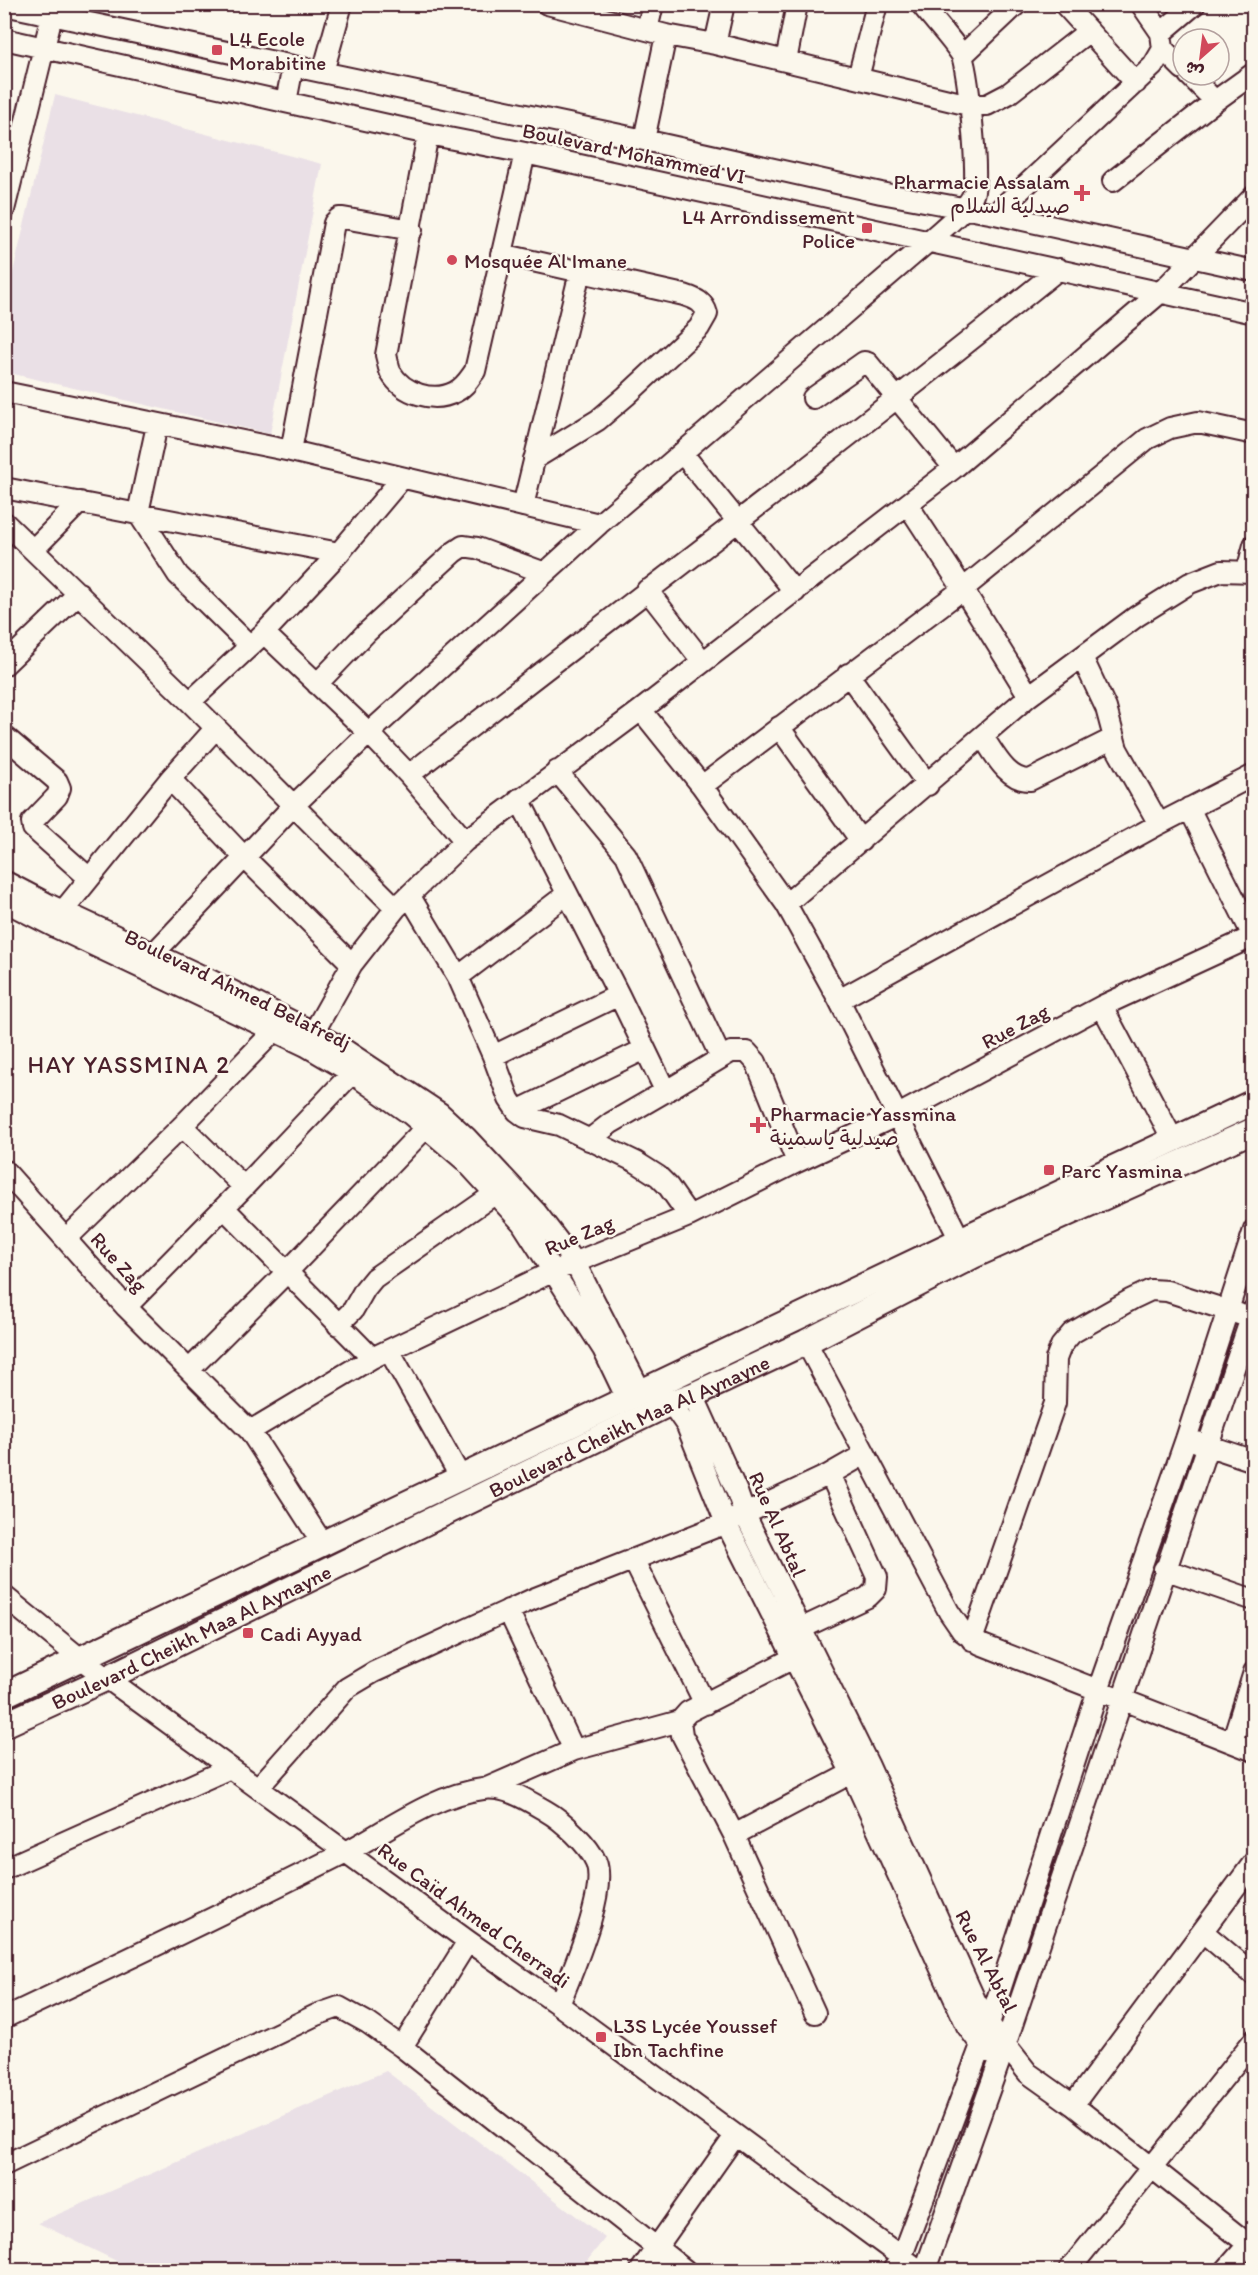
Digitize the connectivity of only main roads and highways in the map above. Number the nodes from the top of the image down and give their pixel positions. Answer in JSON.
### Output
{"nodes":[{"id":1,"x":1245,"y":1106,"type":"edge"},
{"id":2,"x":1252,"y":1133,"type":"edge"},
{"id":3,"x":4,"y":1695,"type":"edge"},
{"id":4,"x":4,"y":1725,"type":"edge"}],
"edges":[{"from":1,"to":3,"type":"main road","name":"Boulevard Cheikh Maa Al Aynayne"},
{"from":2,"to":4,"type":"main road","name":"Boulevard Cheikh Maa Al Aynayne"}]}
